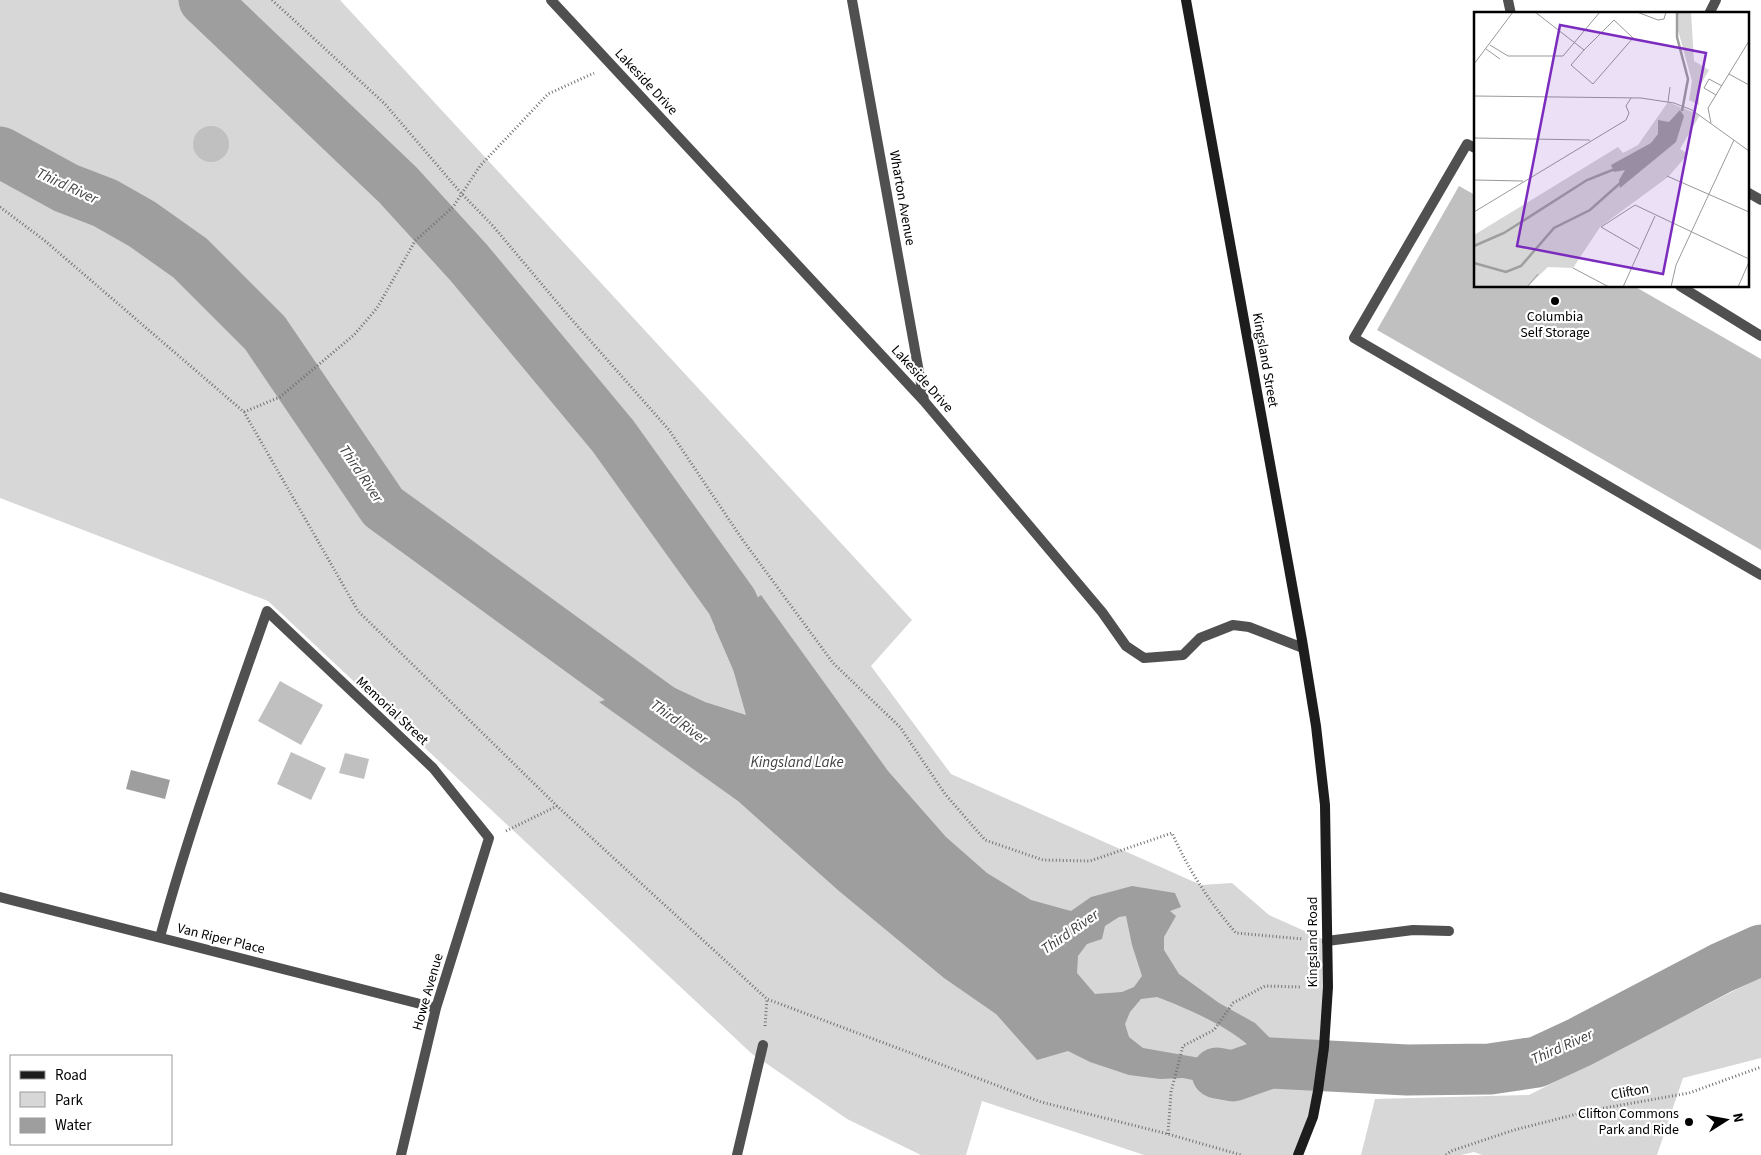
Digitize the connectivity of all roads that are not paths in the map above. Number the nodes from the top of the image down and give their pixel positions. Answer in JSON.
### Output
{"nodes":[{"id":1,"x":551,"y":0,"type":"edge"},
{"id":2,"x":852,"y":0,"type":"edge"},
{"id":3,"x":1186,"y":0,"type":"edge"},
{"id":4,"x":1716,"y":0,"type":"edge"},
{"id":5,"x":1710,"y":12,"type":"edge"},
{"id":6,"x":1474,"y":148,"type":"edge"},
{"id":7,"x":1748,"y":193,"type":"edge"},
{"id":8,"x":1761,"y":200,"type":"edge"},
{"id":9,"x":1683,"y":288,"type":"edge"},
{"id":10,"x":1761,"y":336,"type":"edge"},
{"id":11,"x":924,"y":401,"type":"junction"},
{"id":12,"x":1761,"y":575,"type":"edge"},
{"id":13,"x":1303,"y":648,"type":"junction"},
{"id":14,"x":1316,"y":726,"type":"joint"},
{"id":15,"x":489,"y":838,"type":"joint"},
{"id":16,"x":0,"y":896,"type":"edge"},
{"id":17,"x":1450,"y":931,"type":"dead end"},
{"id":18,"x":160,"y":937,"type":"junction"},
{"id":19,"x":1327,"y":941,"type":"junction"},
{"id":20,"x":436,"y":1008,"type":"junction"},
{"id":21,"x":763,"y":1045,"type":"road end"},
{"id":22,"x":1306,"y":1137,"type":"junction"},
{"id":23,"x":401,"y":1155,"type":"edge"},
{"id":24,"x":736,"y":1155,"type":"edge"},
{"id":25,"x":1298,"y":1155,"type":"edge"},
{"id":26,"x":1304,"y":1155,"type":"edge"}],
"edges":[{"from":1,"to":11,"type":"street","name":"Lakeside Drive"},
{"from":2,"to":11,"type":"street","name":"Wharton Avenue"},
{"from":3,"to":13,"type":"main road","name":"Kingsland Street"},
{"from":4,"to":5,"type":"street"},
{"from":6,"to":12,"type":"street"},
{"from":7,"to":8,"type":"street"},
{"from":9,"to":10,"type":"street"},
{"from":11,"to":13,"type":"street","name":"Lakeside Drive"},
{"from":13,"to":14,"type":"main road","name":"Kingsland Street"},
{"from":14,"to":19,"type":"main road","name":"Kingsland Road"},
{"from":15,"to":18,"type":"street","name":"Memorial Street"},
{"from":15,"to":20,"type":"street","name":"Howe Avenue"},
{"from":16,"to":18,"type":"street","name":"Van Riper Place"},
{"from":17,"to":19,"type":"street"},
{"from":18,"to":20,"type":"street","name":"Van Riper Place"},
{"from":19,"to":22,"type":"main road","name":"Kingsland Road"},
{"from":20,"to":23,"type":"street","name":"Howe Avenue"},
{"from":21,"to":24,"type":"street"},
{"from":22,"to":25,"type":"main road","name":"Kingsland Road"},
{"from":22,"to":26,"type":"street"}]}
